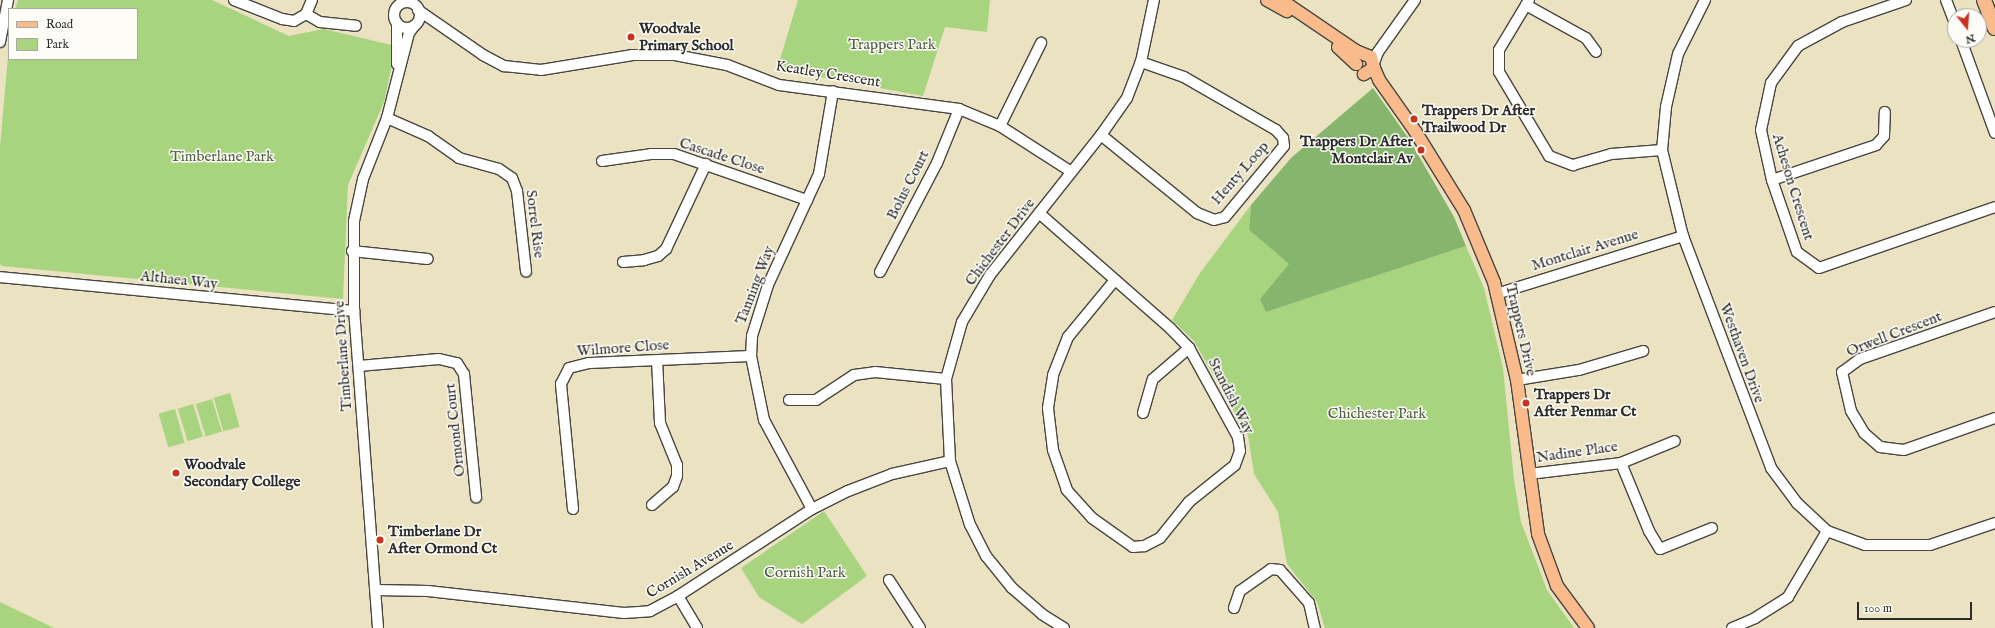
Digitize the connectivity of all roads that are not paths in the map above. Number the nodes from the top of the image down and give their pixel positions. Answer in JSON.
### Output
{"nodes":[{"id":1,"x":2,"y":0,"type":"edge"},
{"id":2,"x":8,"y":0,"type":"edge"},
{"id":3,"x":234,"y":0,"type":"edge"},
{"id":4,"x":312,"y":0,"type":"edge"},
{"id":5,"x":1154,"y":0,"type":"edge"},
{"id":6,"x":1267,"y":0,"type":"edge"},
{"id":7,"x":1281,"y":0,"type":"edge"},
{"id":8,"x":1415,"y":0,"type":"edge"},
{"id":9,"x":1906,"y":0,"type":"edge"},
{"id":10,"x":1984,"y":0,"type":"edge"},
{"id":11,"x":1702,"y":1,"type":"edge"},
{"id":12,"x":399,"y":3,"type":"edge"},
{"id":13,"x":1527,"y":3,"type":"edge"},
{"id":14,"x":416,"y":5,"type":"edge"},
{"id":15,"x":2,"y":11,"type":"edge"},
{"id":16,"x":306,"y":14,"type":"junction"},
{"id":17,"x":438,"y":22,"type":"junction"},
{"id":18,"x":397,"y":23,"type":"junction"},
{"id":19,"x":415,"y":24,"type":"junction"},
{"id":20,"x":356,"y":26,"type":"dead end"},
{"id":21,"x":1995,"y":28,"type":"edge"},
{"id":22,"x":0,"y":42,"type":"edge"},
{"id":23,"x":1041,"y":43,"type":"dead end"},
{"id":24,"x":1964,"y":48,"type":"edge"},
{"id":25,"x":1596,"y":52,"type":"dead end"},
{"id":26,"x":1141,"y":62,"type":"junction"},
{"id":27,"x":1368,"y":62,"type":"junction"},
{"id":28,"x":395,"y":88,"type":"junction"},
{"id":29,"x":833,"y":91,"type":"junction"},
{"id":30,"x":959,"y":109,"type":"junction"},
{"id":31,"x":1885,"y":112,"type":"dead end"},
{"id":32,"x":387,"y":118,"type":"junction"},
{"id":33,"x":1000,"y":126,"type":"junction"},
{"id":34,"x":1995,"y":134,"type":"edge"},
{"id":35,"x":1101,"y":135,"type":"junction"},
{"id":36,"x":1662,"y":150,"type":"junction"},
{"id":37,"x":602,"y":161,"type":"dead end"},
{"id":38,"x":706,"y":164,"type":"junction"},
{"id":39,"x":1070,"y":171,"type":"junction"},
{"id":40,"x":1772,"y":180,"type":"junction"},
{"id":41,"x":807,"y":200,"type":"junction"},
{"id":42,"x":1995,"y":208,"type":"edge"},
{"id":43,"x":1039,"y":213,"type":"junction"},
{"id":44,"x":1683,"y":236,"type":"junction"},
{"id":45,"x":352,"y":250,"type":"junction"},
{"id":46,"x":428,"y":259,"type":"dead end"},
{"id":47,"x":623,"y":262,"type":"dead end"},
{"id":48,"x":526,"y":271,"type":"dead end"},
{"id":49,"x":880,"y":272,"type":"dead end"},
{"id":50,"x":0,"y":277,"type":"edge"},
{"id":51,"x":1115,"y":280,"type":"junction"},
{"id":52,"x":1496,"y":294,"type":"junction"},
{"id":53,"x":354,"y":311,"type":"junction"},
{"id":54,"x":1995,"y":312,"type":"edge"},
{"id":55,"x":1189,"y":348,"type":"junction"},
{"id":56,"x":1643,"y":351,"type":"dead end"},
{"id":57,"x":751,"y":356,"type":"junction"},
{"id":58,"x":657,"y":360,"type":"junction"},
{"id":59,"x":359,"y":366,"type":"junction"},
{"id":60,"x":946,"y":379,"type":"junction"},
{"id":61,"x":1517,"y":380,"type":"junction"},
{"id":62,"x":790,"y":400,"type":"dead end"},
{"id":63,"x":1143,"y":413,"type":"dead end"},
{"id":64,"x":1995,"y":418,"type":"edge"},
{"id":65,"x":1675,"y":441,"type":"dead end"},
{"id":66,"x":950,"y":461,"type":"junction"},
{"id":67,"x":1621,"y":463,"type":"junction"},
{"id":68,"x":1529,"y":474,"type":"junction"},
{"id":69,"x":476,"y":497,"type":"dead end"},
{"id":70,"x":652,"y":505,"type":"dead end"},
{"id":71,"x":572,"y":509,"type":"dead end"},
{"id":72,"x":812,"y":509,"type":"junction"},
{"id":73,"x":1995,"y":522,"type":"edge"},
{"id":74,"x":1712,"y":528,"type":"dead end"},
{"id":75,"x":1827,"y":531,"type":"junction"},
{"id":76,"x":889,"y":580,"type":"dead end"},
{"id":77,"x":376,"y":590,"type":"junction"},
{"id":78,"x":678,"y":596,"type":"junction"},
{"id":79,"x":1234,"y":608,"type":"dead end"},
{"id":80,"x":378,"y":628,"type":"edge"},
{"id":81,"x":697,"y":628,"type":"edge"},
{"id":82,"x":920,"y":628,"type":"edge"},
{"id":83,"x":1064,"y":628,"type":"edge"},
{"id":84,"x":1315,"y":628,"type":"edge"},
{"id":85,"x":1588,"y":628,"type":"edge"},
{"id":86,"x":1732,"y":628,"type":"edge"}],
"edges":[{"from":1,"to":15,"type":"street"},
{"from":2,"to":15,"type":"street"},
{"from":3,"to":16,"type":"street"},
{"from":4,"to":16,"type":"street"},
{"from":5,"to":26,"type":"street","name":"Chichester Drive"},
{"from":6,"to":27,"type":"main road","name":"Trappers Drive"},
{"from":7,"to":27,"type":"main road","name":"Trappers Drive"},
{"from":8,"to":27,"type":"street"},
{"from":9,"to":40,"type":"street","name":"Acheson Crescent"},
{"from":10,"to":21,"type":"highway"},
{"from":11,"to":36,"type":"street","name":"Westhaven Drive"},
{"from":12,"to":14,"type":"street"},
{"from":12,"to":18,"type":"street"},
{"from":13,"to":25,"type":"street"},
{"from":13,"to":36,"type":"street"},
{"from":14,"to":17,"type":"street","name":"Keatley Crescent"},
{"from":14,"to":19,"type":"street"},
{"from":15,"to":22,"type":"street"},
{"from":16,"to":20,"type":"street"},
{"from":17,"to":19,"type":"street"},
{"from":17,"to":29,"type":"street","name":"Keatley Crescent"},
{"from":18,"to":19,"type":"street"},
{"from":18,"to":28,"type":"street","name":"Timberlane Drive"},
{"from":19,"to":28,"type":"street","name":"Timberlane Drive"},
{"from":23,"to":33,"type":"street"},
{"from":24,"to":34,"type":"street"},
{"from":26,"to":35,"type":"street","name":"Chichester Drive"},
{"from":26,"to":35,"type":"street","name":"Henty Loop"},
{"from":27,"to":52,"type":"main road","name":"Trappers Drive"},
{"from":28,"to":32,"type":"street","name":"Timberlane Drive"},
{"from":29,"to":30,"type":"street","name":"Keatley Crescent"},
{"from":29,"to":41,"type":"street","name":"Tanning Way"},
{"from":30,"to":33,"type":"street","name":"Keatley Crescent"},
{"from":30,"to":49,"type":"street","name":"Bolus Court"},
{"from":31,"to":40,"type":"street"},
{"from":32,"to":45,"type":"street","name":"Timberlane Drive"},
{"from":32,"to":48,"type":"street","name":"Sorrel Rise"},
{"from":33,"to":39,"type":"street","name":"Keatley Crescent"},
{"from":35,"to":39,"type":"street","name":"Chichester Drive"},
{"from":36,"to":44,"type":"street","name":"Westhaven Drive"},
{"from":37,"to":38,"type":"street","name":"Cascade Close"},
{"from":38,"to":41,"type":"street","name":"Cascade Close"},
{"from":38,"to":47,"type":"street"},
{"from":39,"to":43,"type":"street","name":"Chichester Drive"},
{"from":40,"to":42,"type":"street","name":"Acheson Crescent"},
{"from":41,"to":57,"type":"street","name":"Tanning Way"},
{"from":43,"to":51,"type":"street","name":"Standish Way"},
{"from":43,"to":60,"type":"street","name":"Chichester Drive"},
{"from":44,"to":52,"type":"street","name":"Montclair Avenue"},
{"from":44,"to":75,"type":"street","name":"Westhaven Drive"},
{"from":45,"to":46,"type":"street"},
{"from":45,"to":53,"type":"street","name":"Timberlane Drive"},
{"from":50,"to":53,"type":"street","name":"Althaea Way"},
{"from":51,"to":55,"type":"street","name":"Standish Way"},
{"from":51,"to":55,"type":"street","name":"Standish Way"},
{"from":52,"to":61,"type":"main road","name":"Trappers Drive"},
{"from":53,"to":59,"type":"street","name":"Timberlane Drive"},
{"from":54,"to":64,"type":"street","name":"Orwell Crescent"},
{"from":55,"to":63,"type":"street"},
{"from":56,"to":61,"type":"street"},
{"from":57,"to":58,"type":"street","name":"Wilmore Close"},
{"from":57,"to":72,"type":"street","name":"Tanning Way"},
{"from":58,"to":70,"type":"street"},
{"from":58,"to":71,"type":"street","name":"Wilmore Close"},
{"from":59,"to":69,"type":"street","name":"Ormond Court"},
{"from":59,"to":77,"type":"street","name":"Timberlane Drive"},
{"from":60,"to":62,"type":"street"},
{"from":60,"to":66,"type":"street","name":"Chichester Drive"},
{"from":61,"to":68,"type":"main road","name":"Trappers Drive"},
{"from":65,"to":67,"type":"street","name":"Nadine Place"},
{"from":66,"to":72,"type":"street","name":"Cornish Avenue"},
{"from":66,"to":83,"type":"street","name":"Chichester Drive"},
{"from":67,"to":68,"type":"street","name":"Nadine Place"},
{"from":67,"to":74,"type":"street"},
{"from":68,"to":85,"type":"main road","name":"Trappers Drive"},
{"from":72,"to":78,"type":"street","name":"Cornish Avenue"},
{"from":73,"to":75,"type":"street","name":"Westhaven Drive"},
{"from":75,"to":86,"type":"street"},
{"from":76,"to":82,"type":"street"},
{"from":77,"to":78,"type":"street","name":"Cornish Avenue"},
{"from":77,"to":80,"type":"street","name":"Timberlane Drive"},
{"from":78,"to":81,"type":"street"},
{"from":79,"to":84,"type":"street"}]}
